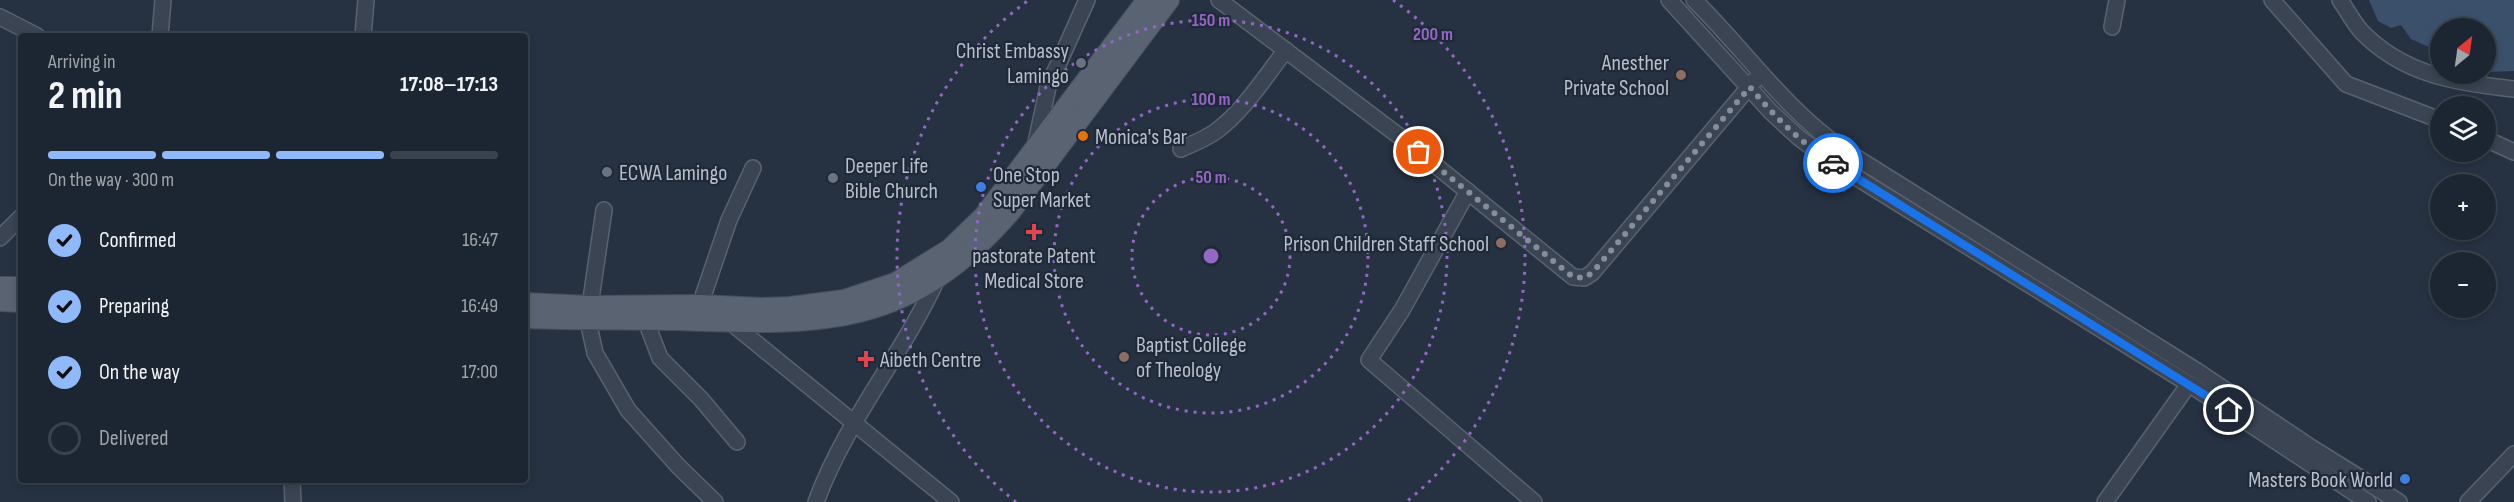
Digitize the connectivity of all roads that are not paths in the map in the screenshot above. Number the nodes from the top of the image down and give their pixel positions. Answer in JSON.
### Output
{"nodes":[{"id":1,"x":163,"y":0,"type":"edge"},
{"id":2,"x":366,"y":0,"type":"edge"},
{"id":3,"x":1087,"y":0,"type":"edge"},
{"id":4,"x":1147,"y":0,"type":"edge"},
{"id":5,"x":1169,"y":0,"type":"edge"},
{"id":6,"x":1219,"y":0,"type":"edge"},
{"id":7,"x":1669,"y":0,"type":"edge"},
{"id":8,"x":1694,"y":0,"type":"edge"},
{"id":9,"x":2117,"y":0,"type":"edge"},
{"id":10,"x":2272,"y":0,"type":"edge"},
{"id":11,"x":2340,"y":0,"type":"edge"},
{"id":12,"x":0,"y":17,"type":"edge"},
{"id":13,"x":2112,"y":27,"type":"dead end"},
{"id":14,"x":31,"y":33,"type":"edge"},
{"id":15,"x":160,"y":33,"type":"edge"},
{"id":16,"x":363,"y":33,"type":"edge"},
{"id":17,"x":1286,"y":50,"type":"junction"},
{"id":18,"x":1761,"y":73,"type":"junction"},
{"id":19,"x":1750,"y":87,"type":"junction"},
{"id":20,"x":2514,"y":89,"type":"edge"},
{"id":21,"x":2430,"y":116,"type":"edge"},
{"id":22,"x":2496,"y":144,"type":"edge"},
{"id":23,"x":1035,"y":147,"type":"junction"},
{"id":24,"x":1181,"y":149,"type":"dead end"},
{"id":25,"x":2514,"y":152,"type":"edge"},
{"id":26,"x":753,"y":168,"type":"dead end"},
{"id":27,"x":1468,"y":191,"type":"junction"},
{"id":28,"x":604,"y":210,"type":"dead end"},
{"id":29,"x":18,"y":220,"type":"edge"},
{"id":30,"x":0,"y":238,"type":"edge"},
{"id":31,"x":937,"y":279,"type":"junction"},
{"id":32,"x":0,"y":287,"type":"edge"},
{"id":33,"x":18,"y":287,"type":"edge"},
{"id":34,"x":0,"y":301,"type":"edge"},
{"id":35,"x":18,"y":302,"type":"edge"},
{"id":36,"x":528,"y":304,"type":"edge"},
{"id":37,"x":700,"y":305,"type":"junction"},
{"id":38,"x":643,"y":312,"type":"junction"},
{"id":39,"x":589,"y":314,"type":"junction"},
{"id":40,"x":528,"y":318,"type":"edge"},
{"id":41,"x":729,"y":321,"type":"junction"},
{"id":42,"x":2189,"y":384,"type":"junction"},
{"id":43,"x":853,"y":425,"type":"junction"},
{"id":44,"x":737,"y":442,"type":"dead end"},
{"id":45,"x":2514,"y":453,"type":"edge"},
{"id":46,"x":292,"y":483,"type":"edge"},
{"id":47,"x":708,"y":499,"type":"edge"},
{"id":48,"x":293,"y":502,"type":"edge"},
{"id":49,"x":816,"y":502,"type":"edge"},
{"id":50,"x":951,"y":502,"type":"edge"},
{"id":51,"x":1534,"y":502,"type":"edge"},
{"id":52,"x":2105,"y":502,"type":"edge"},
{"id":53,"x":2368,"y":502,"type":"edge"},
{"id":54,"x":2399,"y":502,"type":"edge"},
{"id":55,"x":2468,"y":502,"type":"edge"}],
"edges":[{"from":1,"to":15,"type":"street"},
{"from":2,"to":16,"type":"street"},
{"from":3,"to":23,"type":"street"},
{"from":4,"to":23,"type":"main road"},
{"from":5,"to":31,"type":"main road"},
{"from":6,"to":17,"type":"street"},
{"from":7,"to":19,"type":"street"},
{"from":8,"to":18,"type":"street"},
{"from":9,"to":13,"type":"street"},
{"from":10,"to":21,"type":"street"},
{"from":11,"to":20,"type":"street"},
{"from":12,"to":14,"type":"street"},
{"from":17,"to":24,"type":"street"},
{"from":17,"to":27,"type":"street"},
{"from":18,"to":19,"type":"street"},
{"from":18,"to":54,"type":"street"},
{"from":19,"to":27,"type":"street"},
{"from":19,"to":42,"type":"street"},
{"from":22,"to":25,"type":"street"},
{"from":23,"to":37,"type":"main road"},
{"from":26,"to":37,"type":"street"},
{"from":27,"to":51,"type":"street"},
{"from":28,"to":39,"type":"street"},
{"from":29,"to":30,"type":"street"},
{"from":31,"to":41,"type":"main road"},
{"from":31,"to":43,"type":"street"},
{"from":32,"to":33,"type":"main road"},
{"from":34,"to":35,"type":"main road"},
{"from":36,"to":39,"type":"main road"},
{"from":37,"to":38,"type":"main road"},
{"from":38,"to":39,"type":"main road"},
{"from":38,"to":41,"type":"main road"},
{"from":38,"to":44,"type":"street"},
{"from":39,"to":40,"type":"main road"},
{"from":39,"to":47,"type":"street"},
{"from":41,"to":43,"type":"street"},
{"from":42,"to":52,"type":"street"},
{"from":42,"to":53,"type":"street"},
{"from":43,"to":49,"type":"street"},
{"from":43,"to":50,"type":"street"},
{"from":45,"to":55,"type":"street"},
{"from":46,"to":48,"type":"street"}]}
